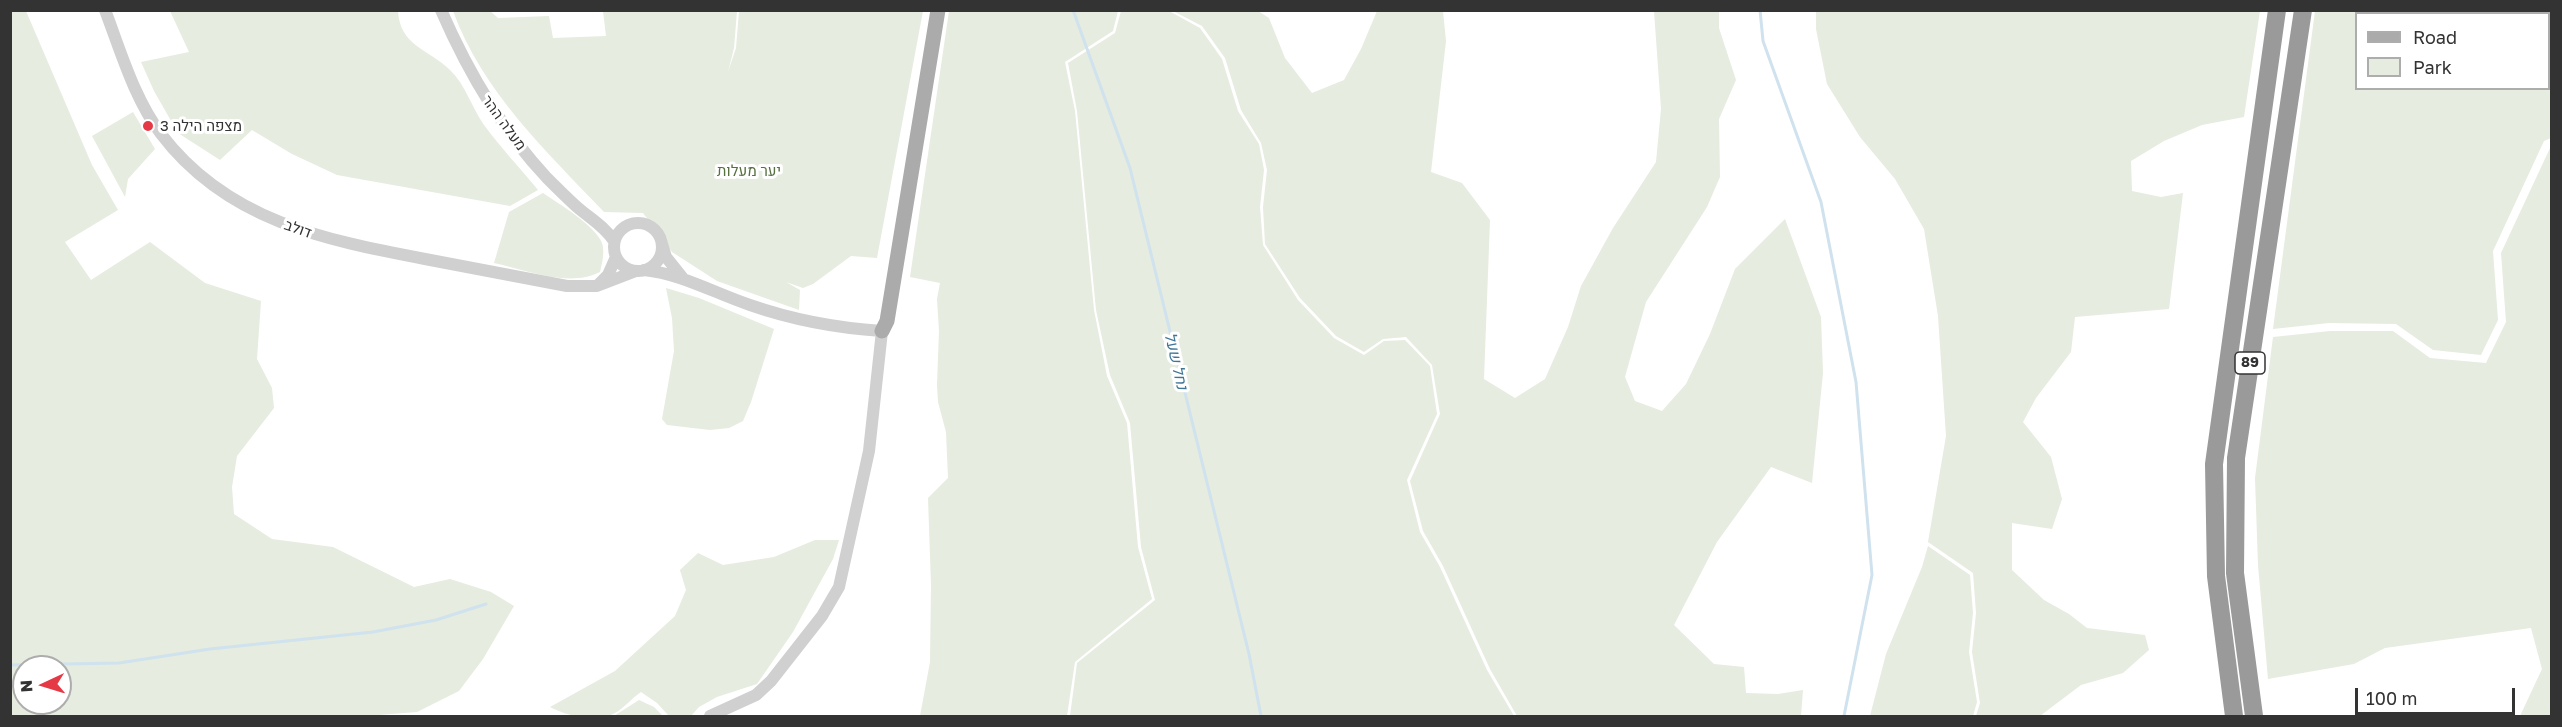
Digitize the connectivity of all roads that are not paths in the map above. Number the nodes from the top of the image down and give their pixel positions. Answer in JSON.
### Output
{"nodes":[{"id":1,"x":105,"y":10,"type":"edge"},
{"id":2,"x":441,"y":10,"type":"edge"},
{"id":3,"x":938,"y":10,"type":"edge"},
{"id":4,"x":2277,"y":10,"type":"edge"},
{"id":5,"x":2303,"y":10,"type":"edge"},
{"id":6,"x":591,"y":217,"type":"junction"},
{"id":7,"x":629,"y":224,"type":"junction"},
{"id":8,"x":614,"y":242,"type":"junction"},
{"id":9,"x":662,"y":244,"type":"junction"},
{"id":10,"x":616,"y":257,"type":"junction"},
{"id":11,"x":640,"y":271,"type":"junction"},
{"id":12,"x":683,"y":278,"type":"junction"},
{"id":13,"x":597,"y":286,"type":"junction"},
{"id":14,"x":882,"y":331,"type":"junction"},
{"id":15,"x":710,"y":717,"type":"edge"},
{"id":16,"x":2234,"y":717,"type":"edge"},
{"id":17,"x":2254,"y":717,"type":"edge"}],
"edges":[{"from":1,"to":13,"type":"street","name":"דולב"},
{"from":2,"to":6,"type":"street","name":"מעלה ההר"},
{"from":3,"to":14,"type":"main road"},
{"from":4,"to":16,"type":"highway","number":"89"},
{"from":5,"to":17,"type":"highway","number":"89"},
{"from":6,"to":7,"type":"street"},
{"from":6,"to":8,"type":"street","name":"מעלה ההר"},
{"from":7,"to":8,"type":"street"},
{"from":7,"to":9,"type":"street"},
{"from":8,"to":10,"type":"street"},
{"from":9,"to":11,"type":"street"},
{"from":9,"to":12,"type":"street"},
{"from":10,"to":11,"type":"street"},
{"from":10,"to":13,"type":"street"},
{"from":11,"to":12,"type":"street"},
{"from":11,"to":13,"type":"street","name":"דולב"},
{"from":12,"to":14,"type":"street"},
{"from":14,"to":15,"type":"street"}]}
